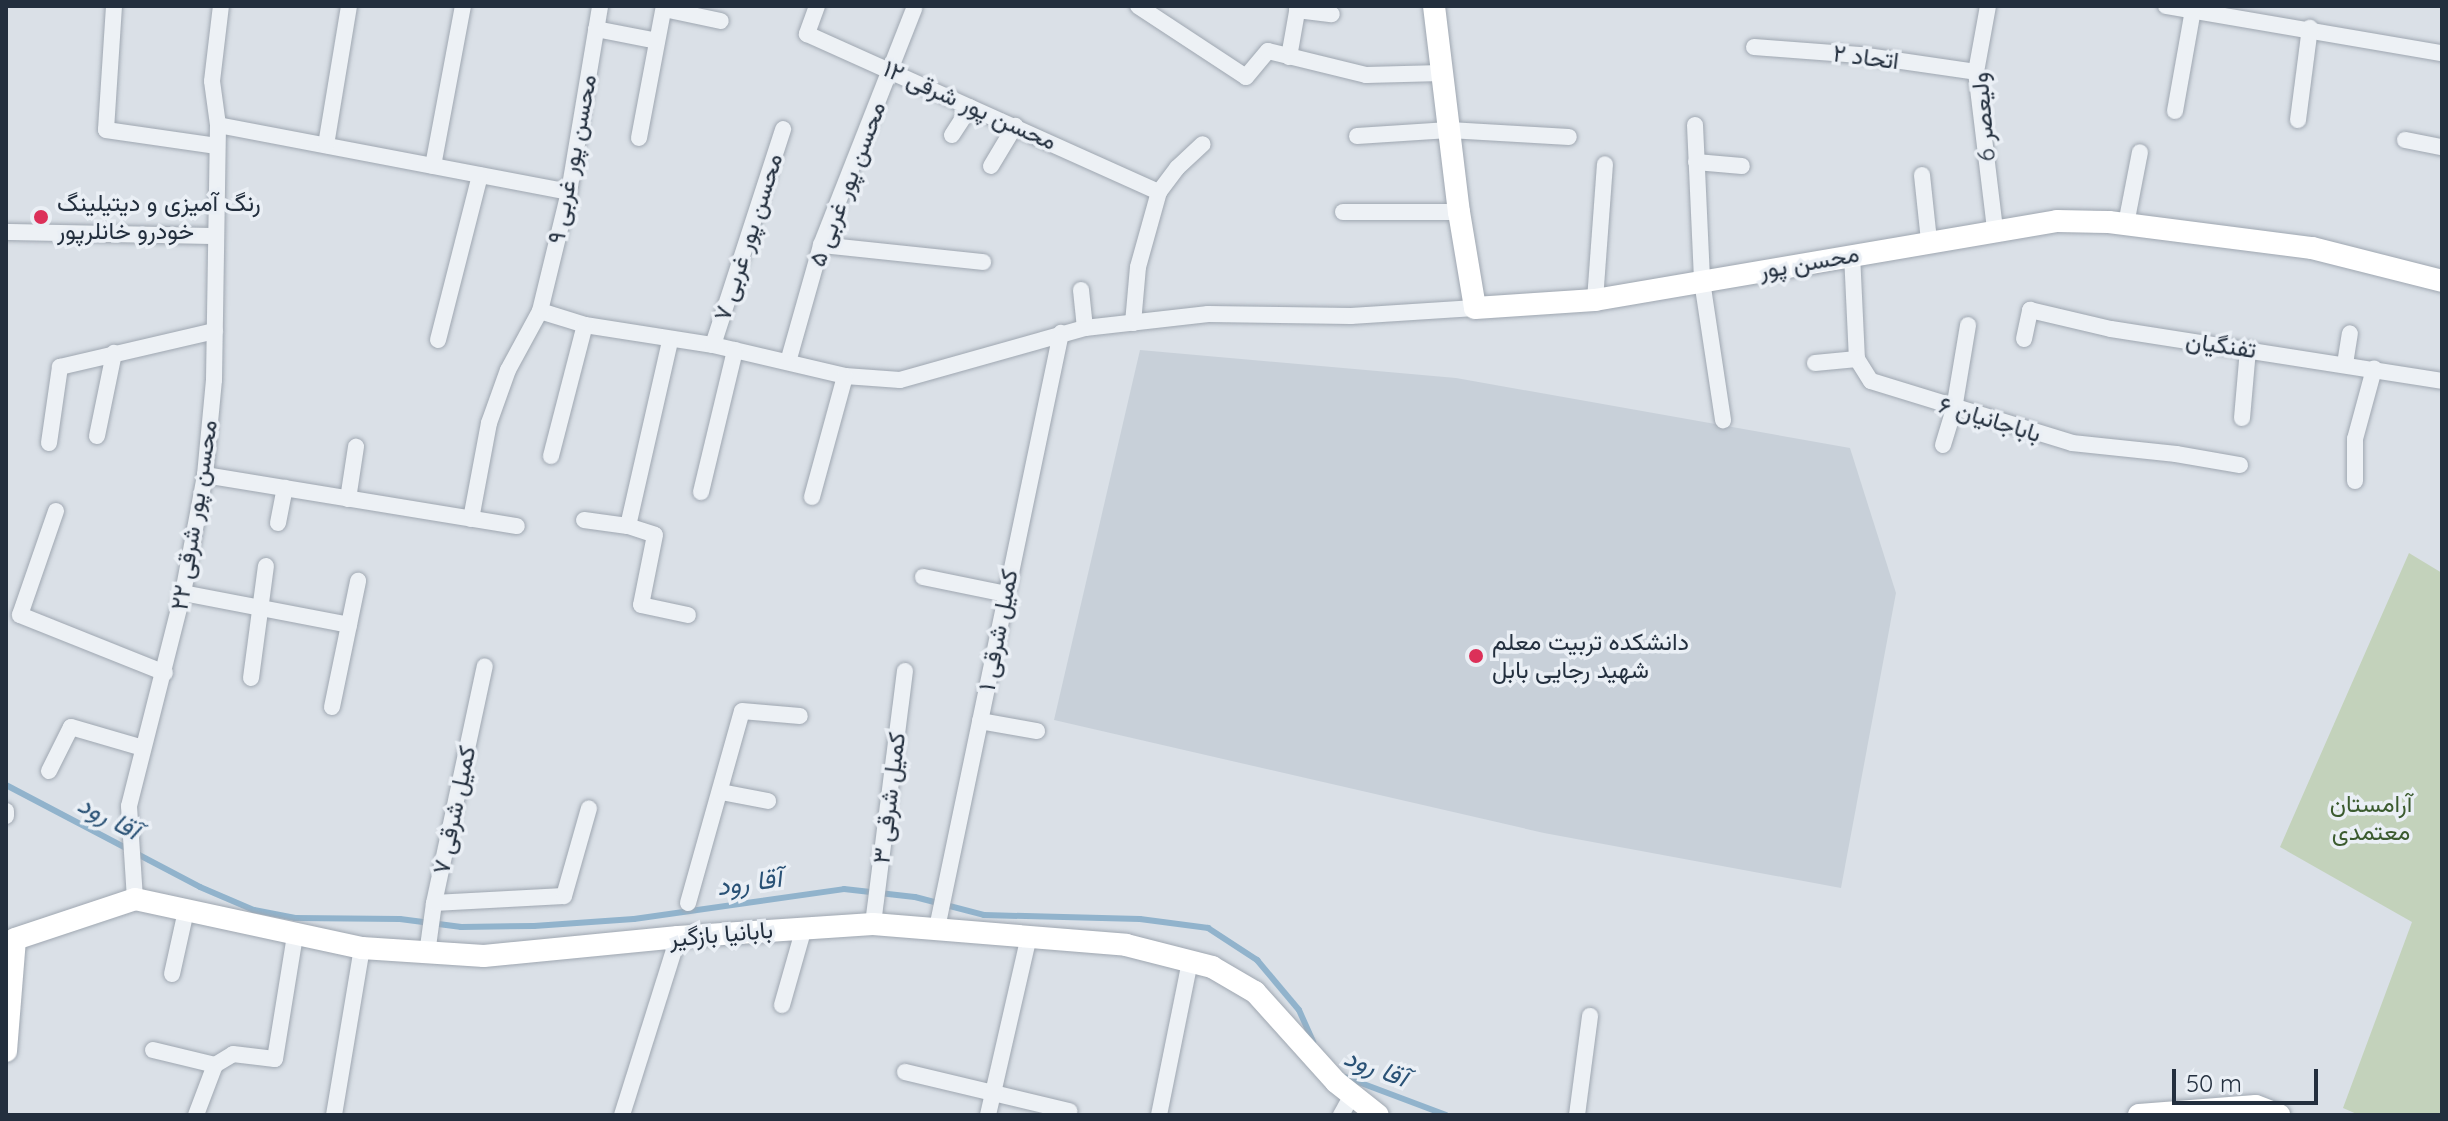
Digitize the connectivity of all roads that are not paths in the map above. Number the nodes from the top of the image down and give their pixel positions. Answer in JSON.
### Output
{"nodes":[{"id":1,"x":114,"y":6,"type":"edge"},
{"id":2,"x":221,"y":6,"type":"edge"},
{"id":3,"x":349,"y":6,"type":"edge"},
{"id":4,"x":463,"y":6,"type":"edge"},
{"id":5,"x":600,"y":6,"type":"edge"},
{"id":6,"x":817,"y":6,"type":"edge"},
{"id":7,"x":1138,"y":6,"type":"edge"},
{"id":8,"x":1435,"y":6,"type":"edge"},
{"id":9,"x":1988,"y":6,"type":"edge"},
{"id":10,"x":2166,"y":6,"type":"edge"},
{"id":11,"x":2290,"y":6,"type":"edge"},
{"id":12,"x":664,"y":8,"type":"edge"},
{"id":13,"x":1298,"y":8,"type":"edge"},
{"id":14,"x":914,"y":9,"type":"dead end"},
{"id":15,"x":2193,"y":10,"type":"junction"},
{"id":16,"x":1332,"y":14,"type":"dead end"},
{"id":17,"x":721,"y":21,"type":"dead end"},
{"id":18,"x":2287,"y":25,"type":"junction"},
{"id":19,"x":2310,"y":28,"type":"junction"},
{"id":20,"x":596,"y":29,"type":"junction"},
{"id":21,"x":657,"y":41,"type":"junction"},
{"id":22,"x":1754,"y":47,"type":"dead end"},
{"id":23,"x":2442,"y":53,"type":"edge"},
{"id":24,"x":1289,"y":57,"type":"junction"},
{"id":25,"x":891,"y":69,"type":"junction"},
{"id":26,"x":1976,"y":72,"type":"junction"},
{"id":27,"x":1442,"y":73,"type":"junction"},
{"id":28,"x":970,"y":107,"type":"junction"},
{"id":29,"x":2175,"y":111,"type":"dead end"},
{"id":30,"x":2298,"y":120,"type":"dead end"},
{"id":31,"x":218,"y":125,"type":"junction"},
{"id":32,"x":1695,"y":125,"type":"dead end"},
{"id":33,"x":1015,"y":126,"type":"junction"},
{"id":34,"x":783,"y":129,"type":"dead end"},
{"id":35,"x":1449,"y":130,"type":"junction"},
{"id":36,"x":952,"y":135,"type":"dead end"},
{"id":37,"x":1357,"y":136,"type":"dead end"},
{"id":38,"x":1569,"y":137,"type":"dead end"},
{"id":39,"x":639,"y":138,"type":"dead end"},
{"id":40,"x":2405,"y":140,"type":"dead end"},
{"id":41,"x":1203,"y":144,"type":"dead end"},
{"id":42,"x":326,"y":145,"type":"junction"},
{"id":43,"x":217,"y":146,"type":"junction"},
{"id":44,"x":2442,"y":147,"type":"edge"},
{"id":45,"x":2140,"y":152,"type":"dead end"},
{"id":46,"x":1696,"y":162,"type":"junction"},
{"id":47,"x":1605,"y":164,"type":"dead end"},
{"id":48,"x":433,"y":166,"type":"junction"},
{"id":49,"x":991,"y":166,"type":"dead end"},
{"id":50,"x":1742,"y":166,"type":"dead end"},
{"id":51,"x":480,"y":175,"type":"junction"},
{"id":52,"x":1922,"y":175,"type":"dead end"},
{"id":53,"x":569,"y":192,"type":"junction"},
{"id":54,"x":1159,"y":192,"type":"junction"},
{"id":55,"x":1343,"y":212,"type":"dead end"},
{"id":56,"x":1459,"y":212,"type":"junction"},
{"id":57,"x":2126,"y":224,"type":"junction"},
{"id":58,"x":1995,"y":229,"type":"junction"},
{"id":59,"x":6,"y":232,"type":"edge"},
{"id":60,"x":216,"y":236,"type":"junction"},
{"id":61,"x":1929,"y":241,"type":"junction"},
{"id":62,"x":821,"y":245,"type":"junction"},
{"id":63,"x":1852,"y":254,"type":"junction"},
{"id":64,"x":983,"y":262,"type":"dead end"},
{"id":65,"x":1702,"y":281,"type":"junction"},
{"id":66,"x":2442,"y":281,"type":"edge"},
{"id":67,"x":1081,"y":290,"type":"dead end"},
{"id":68,"x":1595,"y":300,"type":"junction"},
{"id":69,"x":1475,"y":308,"type":"junction"},
{"id":70,"x":540,"y":311,"type":"junction"},
{"id":71,"x":1133,"y":323,"type":"junction"},
{"id":72,"x":585,"y":325,"type":"junction"},
{"id":73,"x":1968,"y":325,"type":"dead end"},
{"id":74,"x":1085,"y":328,"type":"junction"},
{"id":75,"x":215,"y":331,"type":"junction"},
{"id":76,"x":1061,"y":333,"type":"junction"},
{"id":77,"x":2350,"y":333,"type":"dead end"},
{"id":78,"x":2024,"y":339,"type":"dead end"},
{"id":79,"x":438,"y":340,"type":"dead end"},
{"id":80,"x":670,"y":341,"type":"junction"},
{"id":81,"x":713,"y":345,"type":"junction"},
{"id":82,"x":2248,"y":349,"type":"junction"},
{"id":83,"x":735,"y":350,"type":"junction"},
{"id":84,"x":114,"y":353,"type":"junction"},
{"id":85,"x":1857,"y":359,"type":"junction"},
{"id":86,"x":788,"y":362,"type":"junction"},
{"id":87,"x":1815,"y":363,"type":"dead end"},
{"id":88,"x":2345,"y":364,"type":"junction"},
{"id":89,"x":2374,"y":369,"type":"junction"},
{"id":90,"x":845,"y":376,"type":"junction"},
{"id":91,"x":2442,"y":381,"type":"edge"},
{"id":92,"x":1954,"y":409,"type":"junction"},
{"id":93,"x":2242,"y":418,"type":"dead end"},
{"id":94,"x":1723,"y":420,"type":"dead end"},
{"id":95,"x":97,"y":436,"type":"dead end"},
{"id":96,"x":49,"y":443,"type":"dead end"},
{"id":97,"x":1943,"y":445,"type":"dead end"},
{"id":98,"x":356,"y":447,"type":"dead end"},
{"id":99,"x":551,"y":456,"type":"dead end"},
{"id":100,"x":2240,"y":465,"type":"dead end"},
{"id":101,"x":205,"y":475,"type":"junction"},
{"id":102,"x":2355,"y":481,"type":"dead end"},
{"id":103,"x":285,"y":488,"type":"junction"},
{"id":104,"x":701,"y":492,"type":"dead end"},
{"id":105,"x":812,"y":497,"type":"dead end"},
{"id":106,"x":348,"y":499,"type":"junction"},
{"id":107,"x":56,"y":511,"type":"dead end"},
{"id":108,"x":471,"y":519,"type":"junction"},
{"id":109,"x":584,"y":520,"type":"dead end"},
{"id":110,"x":278,"y":523,"type":"dead end"},
{"id":111,"x":517,"y":526,"type":"dead end"},
{"id":112,"x":628,"y":526,"type":"junction"},
{"id":113,"x":266,"y":566,"type":"dead end"},
{"id":114,"x":923,"y":577,"type":"dead end"},
{"id":115,"x":358,"y":581,"type":"dead end"},
{"id":116,"x":183,"y":593,"type":"junction"},
{"id":117,"x":1006,"y":594,"type":"junction"},
{"id":118,"x":261,"y":606,"type":"junction"},
{"id":119,"x":688,"y":615,"type":"dead end"},
{"id":120,"x":349,"y":625,"type":"junction"},
{"id":121,"x":485,"y":666,"type":"dead end"},
{"id":122,"x":905,"y":671,"type":"dead end"},
{"id":123,"x":165,"y":673,"type":"junction"},
{"id":124,"x":251,"y":678,"type":"dead end"},
{"id":125,"x":332,"y":707,"type":"dead end"},
{"id":126,"x":800,"y":716,"type":"dead end"},
{"id":127,"x":980,"y":721,"type":"junction"},
{"id":128,"x":1037,"y":731,"type":"dead end"},
{"id":129,"x":143,"y":748,"type":"junction"},
{"id":130,"x":49,"y":771,"type":"dead end"},
{"id":131,"x":721,"y":792,"type":"junction"},
{"id":132,"x":768,"y":801,"type":"dead end"},
{"id":133,"x":589,"y":808,"type":"dead end"},
{"id":134,"x":135,"y":899,"type":"junction"},
{"id":135,"x":688,"y":903,"type":"dead end"},
{"id":136,"x":186,"y":911,"type":"junction"},
{"id":137,"x":873,"y":924,"type":"junction"},
{"id":138,"x":431,"y":927,"type":"junction"},
{"id":139,"x":804,"y":928,"type":"junction"},
{"id":140,"x":937,"y":928,"type":"junction"},
{"id":141,"x":295,"y":935,"type":"junction"},
{"id":142,"x":1029,"y":936,"type":"junction"},
{"id":143,"x":678,"y":937,"type":"junction"},
{"id":144,"x":10,"y":938,"type":"edge"},
{"id":145,"x":362,"y":948,"type":"junction"},
{"id":146,"x":1190,"y":961,"type":"junction"},
{"id":147,"x":172,"y":974,"type":"dead end"},
{"id":148,"x":782,"y":1005,"type":"dead end"},
{"id":149,"x":1590,"y":1016,"type":"dead end"},
{"id":150,"x":153,"y":1050,"type":"dead end"},
{"id":151,"x":6,"y":1051,"type":"edge"},
{"id":152,"x":215,"y":1065,"type":"junction"},
{"id":153,"x":905,"y":1072,"type":"dead end"},
{"id":154,"x":994,"y":1092,"type":"junction"},
{"id":155,"x":1352,"y":1095,"type":"junction"},
{"id":156,"x":1069,"y":1111,"type":"dead end"},
{"id":157,"x":196,"y":1115,"type":"edge"},
{"id":158,"x":334,"y":1115,"type":"edge"},
{"id":159,"x":622,"y":1115,"type":"edge"},
{"id":160,"x":988,"y":1115,"type":"edge"},
{"id":161,"x":1159,"y":1115,"type":"edge"},
{"id":162,"x":1341,"y":1115,"type":"edge"},
{"id":163,"x":1378,"y":1115,"type":"edge"},
{"id":164,"x":1577,"y":1115,"type":"edge"},
{"id":165,"x":2139,"y":1115,"type":"edge"},
{"id":166,"x":2279,"y":1115,"type":"edge"}],
"edges":[{"from":1,"to":43,"type":"street"},
{"from":2,"to":31,"type":"street","name":"محسن پور شرقی ۲۲"},
{"from":3,"to":42,"type":"street"},
{"from":4,"to":48,"type":"street"},
{"from":5,"to":20,"type":"street","name":"محسن پور غربی ۹"},
{"from":6,"to":25,"type":"street","name":"محسن پور شرقی ۱۲"},
{"from":7,"to":24,"type":"street"},
{"from":8,"to":27,"type":"street"},
{"from":9,"to":26,"type":"street","name":"ولیعصر 6"},
{"from":10,"to":15,"type":"street"},
{"from":11,"to":18,"type":"street"},
{"from":12,"to":17,"type":"street"},
{"from":12,"to":21,"type":"street"},
{"from":13,"to":16,"type":"street"},
{"from":13,"to":24,"type":"street"},
{"from":14,"to":25,"type":"street","name":"محسن پور غربی ۵"},
{"from":15,"to":18,"type":"street"},
{"from":15,"to":29,"type":"street"},
{"from":18,"to":19,"type":"street"},
{"from":19,"to":23,"type":"street"},
{"from":19,"to":30,"type":"street"},
{"from":20,"to":21,"type":"street"},
{"from":20,"to":53,"type":"street","name":"محسن پور غربی ۹"},
{"from":21,"to":39,"type":"street"},
{"from":22,"to":26,"type":"street","name":"اتحاد ۲"},
{"from":24,"to":27,"type":"street"},
{"from":25,"to":28,"type":"street","name":"محسن پور شرقی ۱۲"},
{"from":25,"to":62,"type":"street","name":"محسن پور غربی ۵"},
{"from":26,"to":58,"type":"street","name":"ولیعصر 6"},
{"from":27,"to":35,"type":"street"},
{"from":28,"to":33,"type":"street","name":"محسن پور شرقی ۱۲"},
{"from":28,"to":36,"type":"street"},
{"from":31,"to":42,"type":"street"},
{"from":31,"to":43,"type":"street","name":"محسن پور شرقی ۲۲"},
{"from":32,"to":46,"type":"street"},
{"from":33,"to":49,"type":"street"},
{"from":33,"to":54,"type":"street","name":"محسن پور شرقی ۱۲"},
{"from":34,"to":81,"type":"street","name":"محسن پور غربی ۷"},
{"from":35,"to":37,"type":"street"},
{"from":35,"to":38,"type":"street"},
{"from":35,"to":56,"type":"street"},
{"from":40,"to":44,"type":"street"},
{"from":41,"to":54,"type":"street"},
{"from":42,"to":48,"type":"street"},
{"from":43,"to":60,"type":"street","name":"محسن پور شرقی ۲۲"},
{"from":45,"to":57,"type":"street"},
{"from":46,"to":50,"type":"street"},
{"from":46,"to":65,"type":"street"},
{"from":47,"to":68,"type":"street"},
{"from":48,"to":51,"type":"street"},
{"from":51,"to":53,"type":"street"},
{"from":51,"to":79,"type":"street"},
{"from":52,"to":61,"type":"street"},
{"from":53,"to":70,"type":"street","name":"محسن پور غربی ۹"},
{"from":54,"to":71,"type":"street"},
{"from":55,"to":56,"type":"street"},
{"from":56,"to":69,"type":"street"},
{"from":57,"to":58,"type":"street","name":"محسن پور"},
{"from":57,"to":66,"type":"street","name":"محسن پور"},
{"from":58,"to":61,"type":"street","name":"محسن پور"},
{"from":59,"to":60,"type":"street"},
{"from":60,"to":75,"type":"street","name":"محسن پور شرقی ۲۲"},
{"from":61,"to":63,"type":"street","name":"محسن پور"},
{"from":62,"to":64,"type":"street"},
{"from":62,"to":86,"type":"street","name":"محسن پور غربی ۵"},
{"from":63,"to":65,"type":"street","name":"محسن پور"},
{"from":63,"to":85,"type":"street"},
{"from":65,"to":68,"type":"street","name":"محسن پور"},
{"from":65,"to":94,"type":"street"},
{"from":67,"to":74,"type":"street"},
{"from":68,"to":69,"type":"street","name":"محسن پور"},
{"from":69,"to":71,"type":"street"},
{"from":70,"to":72,"type":"street"},
{"from":70,"to":108,"type":"street","name":"محسن پور غربی ۹"},
{"from":71,"to":74,"type":"street"},
{"from":72,"to":80,"type":"street"},
{"from":72,"to":99,"type":"street"},
{"from":73,"to":92,"type":"street"},
{"from":74,"to":76,"type":"street"},
{"from":75,"to":84,"type":"street"},
{"from":75,"to":101,"type":"street","name":"محسن پور شرقی ۲۲"},
{"from":76,"to":90,"type":"street"},
{"from":76,"to":117,"type":"street","name":"کمیل شرقی ۱"},
{"from":77,"to":88,"type":"street"},
{"from":78,"to":82,"type":"street","name":"تفنگیان"},
{"from":80,"to":81,"type":"street"},
{"from":80,"to":112,"type":"street"},
{"from":81,"to":83,"type":"street"},
{"from":82,"to":88,"type":"street","name":"تفنگیان"},
{"from":82,"to":93,"type":"street"},
{"from":83,"to":86,"type":"street"},
{"from":83,"to":104,"type":"street"},
{"from":84,"to":95,"type":"street"},
{"from":84,"to":96,"type":"street"},
{"from":85,"to":87,"type":"street"},
{"from":85,"to":92,"type":"street","name":"باباجانیان ۶"},
{"from":86,"to":90,"type":"street"},
{"from":88,"to":89,"type":"street","name":"تفنگیان"},
{"from":89,"to":91,"type":"street","name":"تفنگیان"},
{"from":89,"to":102,"type":"street"},
{"from":90,"to":105,"type":"street"},
{"from":92,"to":97,"type":"street"},
{"from":92,"to":100,"type":"street","name":"باباجانیان ۶"},
{"from":98,"to":106,"type":"street"},
{"from":101,"to":103,"type":"street"},
{"from":101,"to":116,"type":"street","name":"محسن پور شرقی ۲۲"},
{"from":103,"to":106,"type":"street"},
{"from":103,"to":110,"type":"street"},
{"from":106,"to":108,"type":"street"},
{"from":107,"to":123,"type":"street"},
{"from":108,"to":111,"type":"street"},
{"from":109,"to":112,"type":"street"},
{"from":112,"to":119,"type":"street"},
{"from":113,"to":118,"type":"street"},
{"from":114,"to":117,"type":"street"},
{"from":115,"to":120,"type":"street"},
{"from":116,"to":118,"type":"street"},
{"from":116,"to":123,"type":"street","name":"محسن پور شرقی ۲۲"},
{"from":117,"to":127,"type":"street","name":"کمیل شرقی ۱"},
{"from":118,"to":120,"type":"street"},
{"from":118,"to":124,"type":"street"},
{"from":120,"to":125,"type":"street"},
{"from":121,"to":138,"type":"street","name":"کمیل شرقی ۷"},
{"from":122,"to":137,"type":"street","name":"کمیل شرقی ۳"},
{"from":123,"to":129,"type":"street","name":"محسن پور شرقی ۲۲"},
{"from":126,"to":131,"type":"street"},
{"from":127,"to":128,"type":"street"},
{"from":127,"to":140,"type":"street","name":"کمیل شرقی ۱"},
{"from":129,"to":130,"type":"street"},
{"from":129,"to":134,"type":"street","name":"محسن پور شرقی ۲۲"},
{"from":131,"to":132,"type":"street"},
{"from":131,"to":135,"type":"street"},
{"from":133,"to":138,"type":"street"},
{"from":134,"to":136,"type":"street","name":"بابانیا بازگیر"},
{"from":134,"to":144,"type":"street"},
{"from":136,"to":141,"type":"street","name":"بابانیا بازگیر"},
{"from":136,"to":147,"type":"street"},
{"from":137,"to":139,"type":"street","name":"بابانیا بازگیر"},
{"from":137,"to":140,"type":"street","name":"بابانیا بازگیر"},
{"from":138,"to":143,"type":"street","name":"بابانیا بازگیر"},
{"from":138,"to":145,"type":"street","name":"بابانیا بازگیر"},
{"from":139,"to":143,"type":"street","name":"بابانیا بازگیر"},
{"from":139,"to":148,"type":"street"},
{"from":140,"to":142,"type":"street","name":"بابانیا بازگیر"},
{"from":141,"to":145,"type":"street","name":"بابانیا بازگیر"},
{"from":141,"to":152,"type":"street"},
{"from":142,"to":146,"type":"street","name":"بابانیا بازگیر"},
{"from":142,"to":154,"type":"street"},
{"from":143,"to":159,"type":"street"},
{"from":144,"to":151,"type":"street"},
{"from":145,"to":158,"type":"street"},
{"from":146,"to":155,"type":"street","name":"بابانیا بازگیر"},
{"from":146,"to":161,"type":"street"},
{"from":149,"to":164,"type":"street"},
{"from":150,"to":152,"type":"street"},
{"from":152,"to":157,"type":"street"},
{"from":153,"to":154,"type":"street"},
{"from":154,"to":156,"type":"street"},
{"from":154,"to":160,"type":"street"},
{"from":155,"to":162,"type":"street"},
{"from":155,"to":163,"type":"street","name":"بابانیا بازگیر"},
{"from":165,"to":166,"type":"street"}]}
